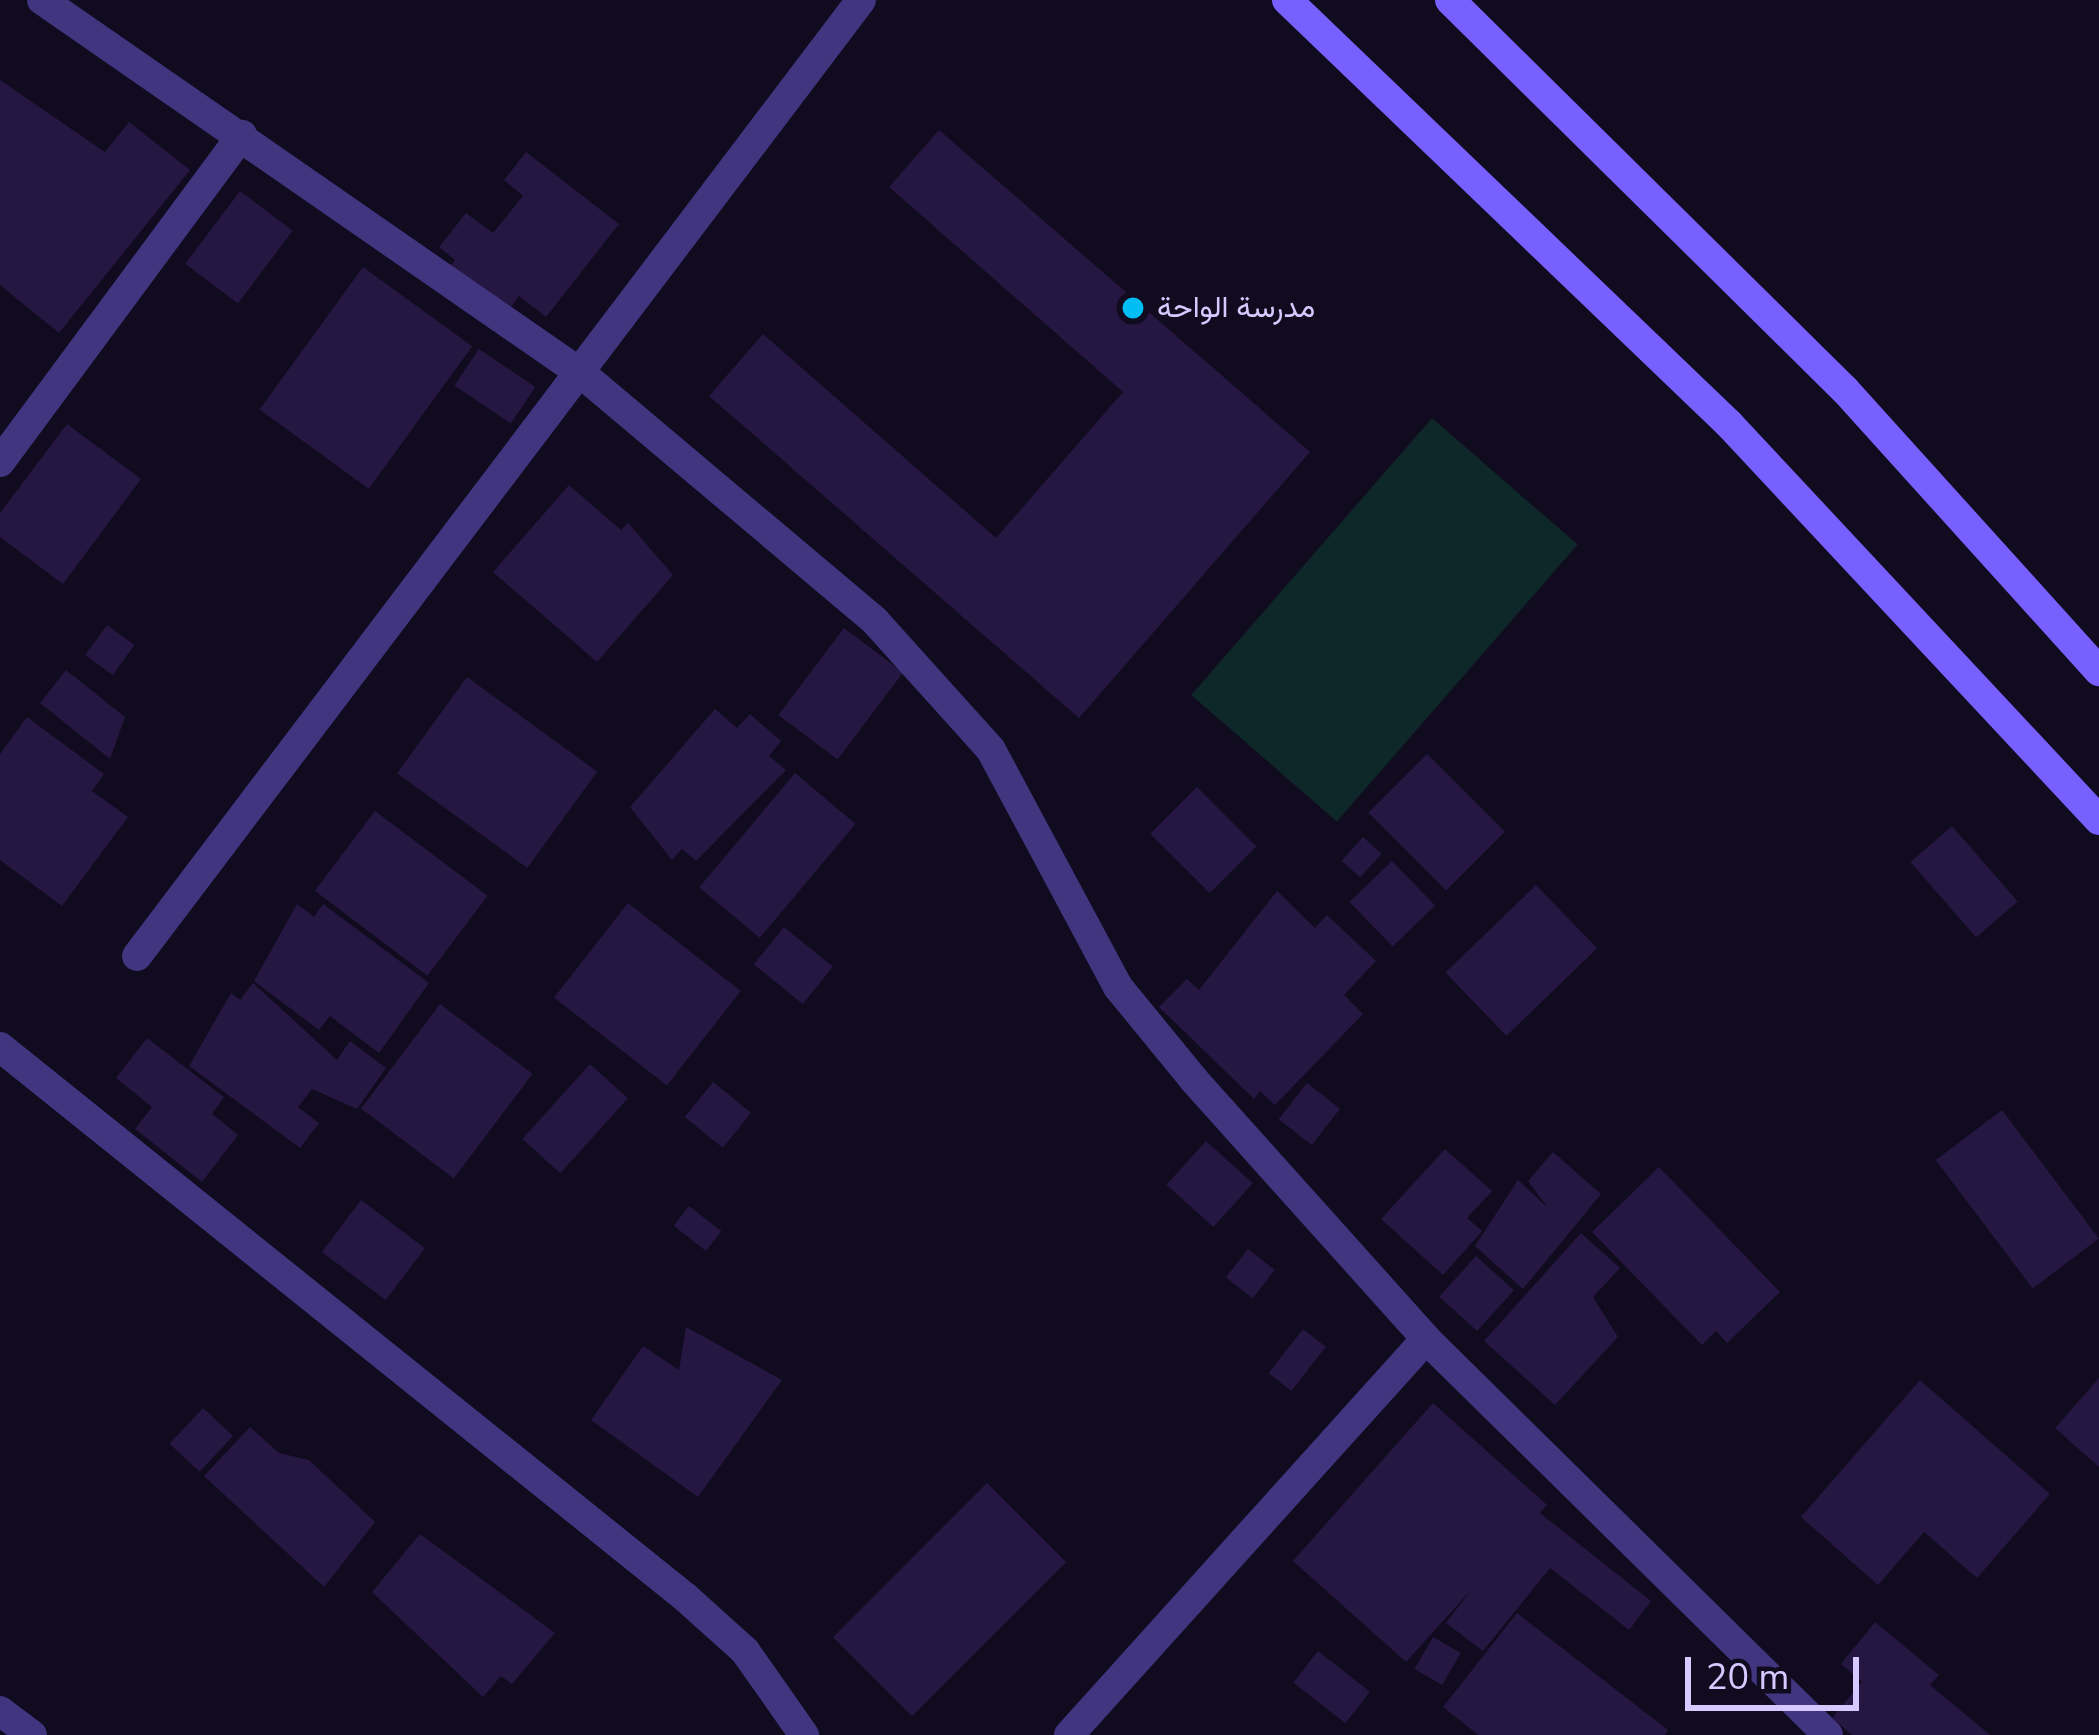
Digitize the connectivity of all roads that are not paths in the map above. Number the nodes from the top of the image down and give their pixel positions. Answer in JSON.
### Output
{"nodes":[{"id":1,"x":42,"y":0,"type":"edge"},
{"id":2,"x":861,"y":0,"type":"edge"},
{"id":3,"x":1287,"y":0,"type":"edge"},
{"id":4,"x":1450,"y":0,"type":"edge"},
{"id":5,"x":242,"y":135,"type":"junction"},
{"id":6,"x":582,"y":374,"type":"junction"},
{"id":7,"x":0,"y":462,"type":"edge"},
{"id":8,"x":2099,"y":671,"type":"edge"},
{"id":9,"x":2099,"y":820,"type":"edge"},
{"id":10,"x":137,"y":956,"type":"dead end"},
{"id":11,"x":0,"y":1047,"type":"edge"},
{"id":12,"x":1426,"y":1339,"type":"junction"},
{"id":13,"x":0,"y":1711,"type":"edge"},
{"id":14,"x":1815,"y":1729,"type":"edge"},
{"id":15,"x":32,"y":1735,"type":"edge"},
{"id":16,"x":804,"y":1735,"type":"edge"},
{"id":17,"x":1069,"y":1735,"type":"edge"}],
"edges":[{"from":1,"to":5,"type":"street"},
{"from":2,"to":6,"type":"street"},
{"from":3,"to":9,"type":"main road"},
{"from":4,"to":8,"type":"main road"},
{"from":5,"to":6,"type":"street"},
{"from":5,"to":7,"type":"street"},
{"from":6,"to":10,"type":"street"},
{"from":6,"to":12,"type":"street"},
{"from":11,"to":16,"type":"street"},
{"from":12,"to":14,"type":"street"},
{"from":12,"to":17,"type":"street"},
{"from":13,"to":15,"type":"street"}]}
